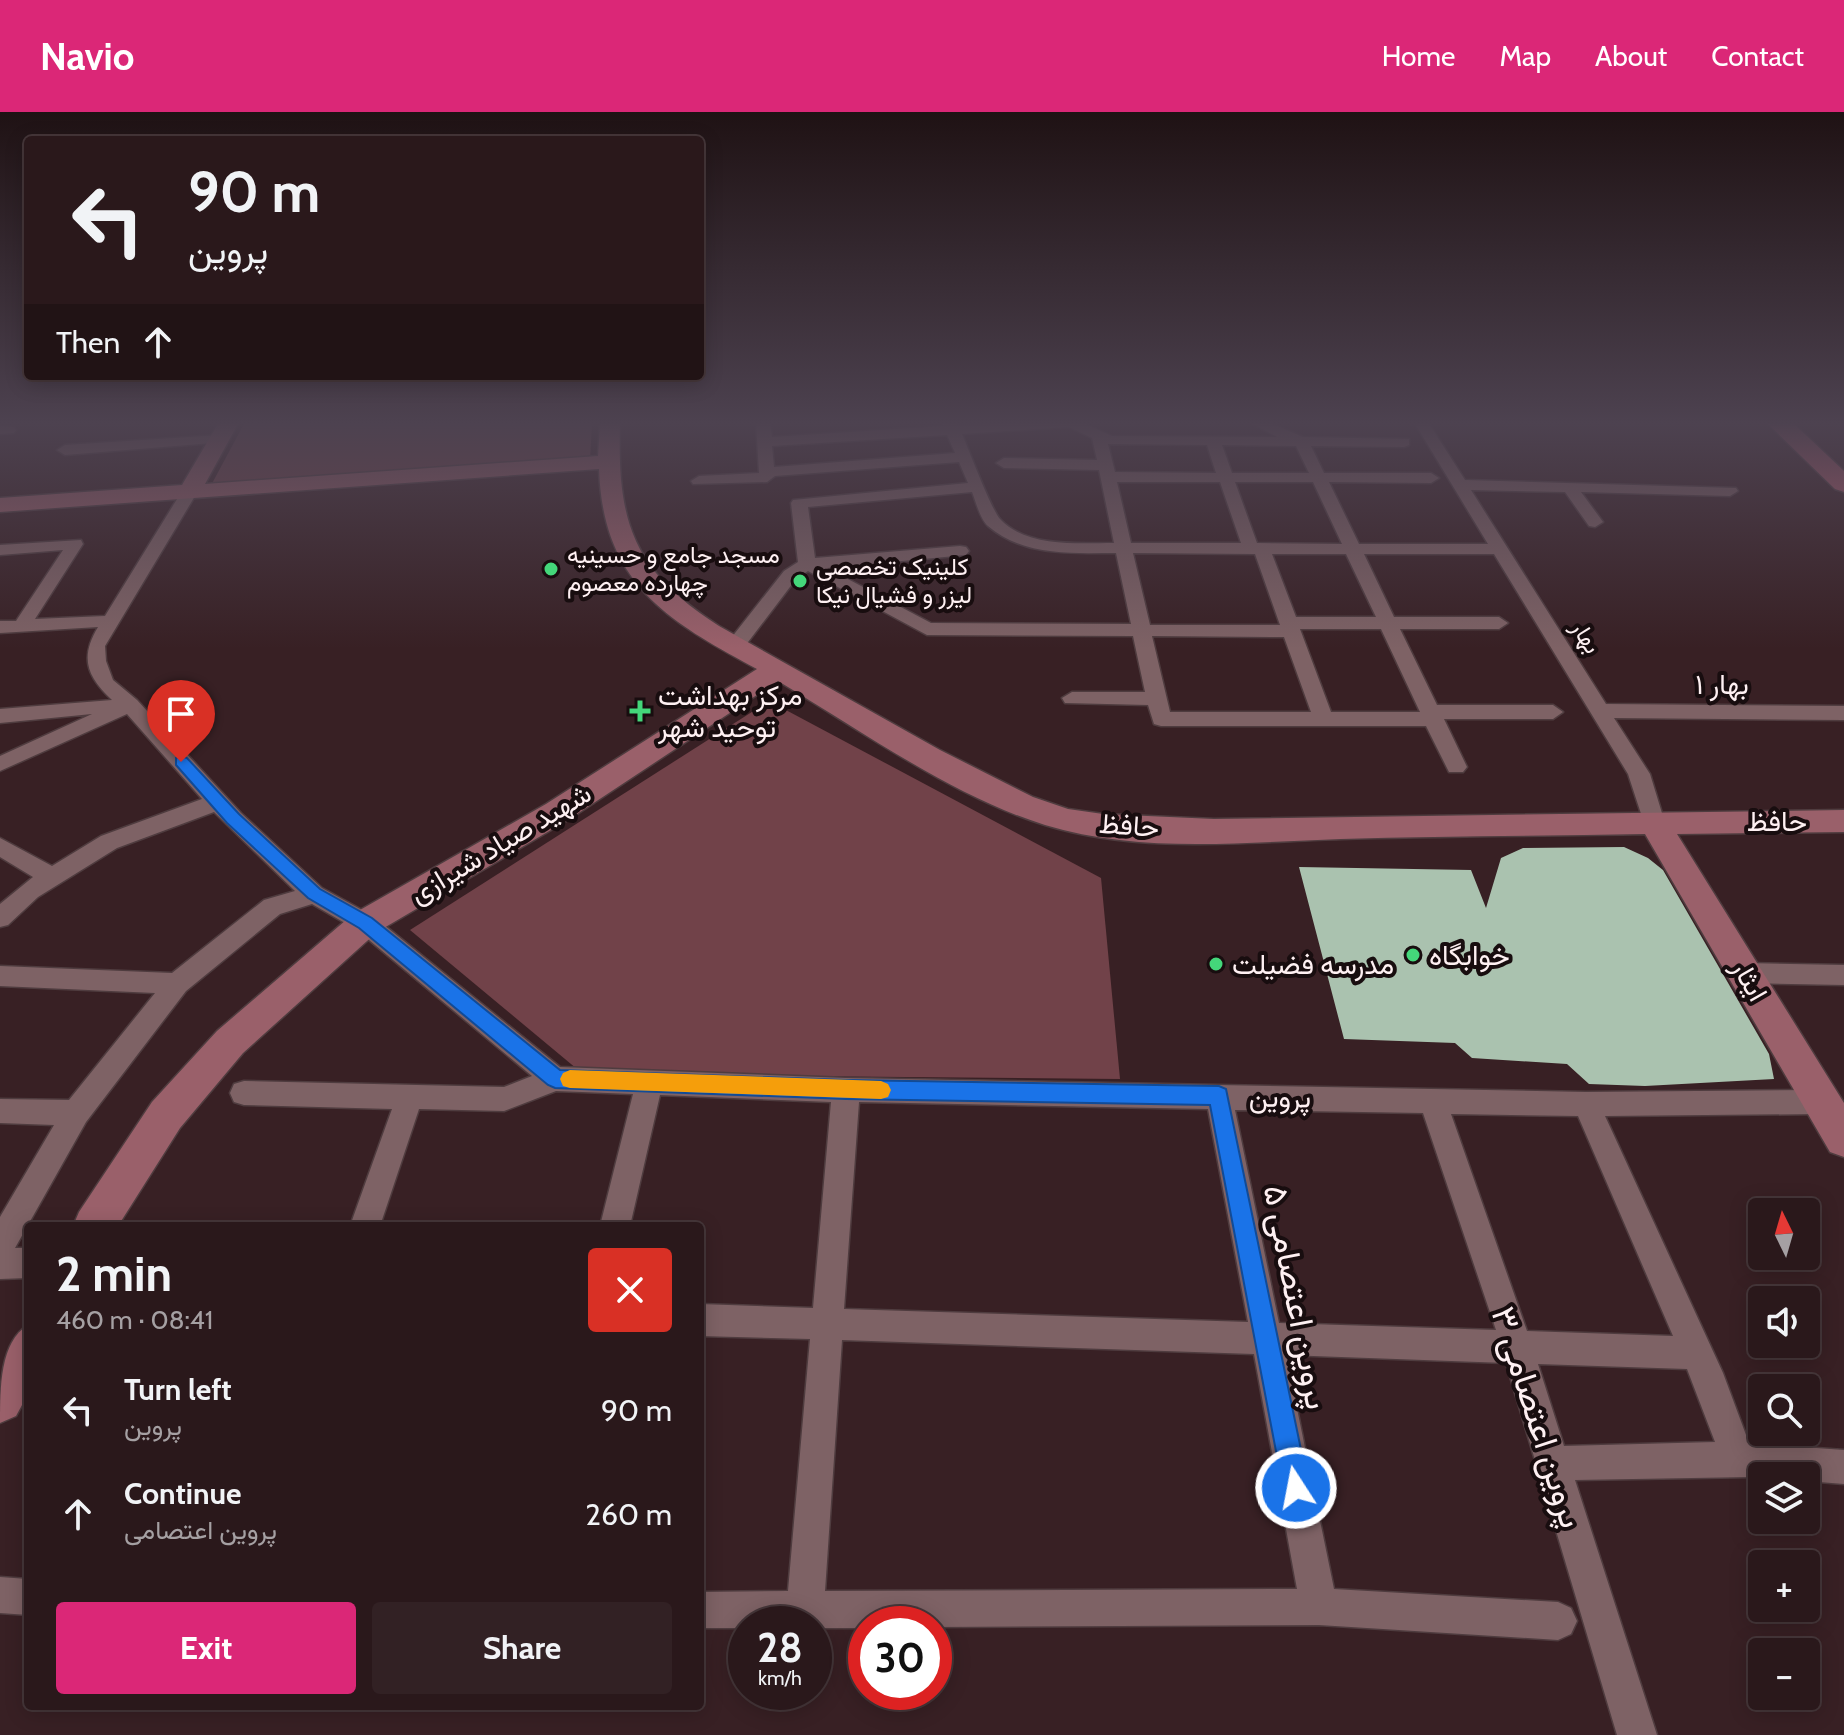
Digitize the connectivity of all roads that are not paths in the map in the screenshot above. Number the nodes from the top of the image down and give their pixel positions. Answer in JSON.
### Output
{"nodes":[{"id":1,"x":99,"y":498,"type":"edge"},
{"id":2,"x":186,"y":498,"type":"edge"},
{"id":3,"x":613,"y":498,"type":"edge"},
{"id":4,"x":858,"y":498,"type":"edge"},
{"id":5,"x":982,"y":498,"type":"edge"},
{"id":6,"x":1112,"y":498,"type":"edge"},
{"id":7,"x":1234,"y":498,"type":"edge"},
{"id":8,"x":1330,"y":498,"type":"edge"},
{"id":9,"x":1469,"y":498,"type":"edge"},
{"id":10,"x":1577,"y":498,"type":"edge"},
{"id":11,"x":0,"y":505,"type":"edge"},
{"id":12,"x":1595,"y":522,"type":"dead end"},
{"id":13,"x":1123,"y":549,"type":"junction"},
{"id":14,"x":1256,"y":549,"type":"junction"},
{"id":15,"x":1355,"y":549,"type":"junction"},
{"id":16,"x":1501,"y":549,"type":"junction"},
{"id":17,"x":0,"y":550,"type":"edge"},
{"id":18,"x":960,"y":551,"type":"dead end"},
{"id":19,"x":807,"y":564,"type":"junction"},
{"id":20,"x":108,"y":621,"type":"junction"},
{"id":21,"x":1389,"y":623,"type":"junction"},
{"id":22,"x":1499,"y":623,"type":"dead end"},
{"id":23,"x":22,"y":625,"type":"junction"},
{"id":24,"x":0,"y":627,"type":"edge"},
{"id":25,"x":1290,"y":627,"type":"junction"},
{"id":26,"x":1141,"y":631,"type":"junction"},
{"id":27,"x":735,"y":646,"type":"junction"},
{"id":28,"x":777,"y":669,"type":"junction"},
{"id":29,"x":1072,"y":698,"type":"dead end"},
{"id":30,"x":1156,"y":699,"type":"junction"},
{"id":31,"x":130,"y":705,"type":"junction"},
{"id":32,"x":1600,"y":711,"type":"junction"},
{"id":33,"x":1553,"y":712,"type":"dead end"},
{"id":34,"x":1844,"y":713,"type":"edge"},
{"id":35,"x":1432,"y":715,"type":"junction"},
{"id":36,"x":0,"y":716,"type":"edge"},
{"id":37,"x":1323,"y":719,"type":"junction"},
{"id":38,"x":0,"y":764,"type":"edge"},
{"id":39,"x":1456,"y":767,"type":"dead end"},
{"id":40,"x":217,"y":802,"type":"junction"},
{"id":41,"x":1844,"y":821,"type":"edge"},
{"id":42,"x":1654,"y":823,"type":"junction"},
{"id":43,"x":0,"y":846,"type":"edge"},
{"id":44,"x":51,"y":877,"type":"junction"},
{"id":45,"x":314,"y":894,"type":"junction"},
{"id":46,"x":0,"y":918,"type":"edge"},
{"id":47,"x":365,"y":923,"type":"junction"},
{"id":48,"x":1746,"y":973,"type":"junction"},
{"id":49,"x":1844,"y":975,"type":"edge"},
{"id":50,"x":0,"y":976,"type":"edge"},
{"id":51,"x":177,"y":984,"type":"junction"},
{"id":52,"x":555,"y":1079,"type":"junction"},
{"id":53,"x":649,"y":1084,"type":"junction"},
{"id":54,"x":846,"y":1090,"type":"junction"},
{"id":55,"x":244,"y":1093,"type":"dead end"},
{"id":56,"x":1219,"y":1096,"type":"junction"},
{"id":57,"x":410,"y":1097,"type":"junction"},
{"id":58,"x":1433,"y":1101,"type":"junction"},
{"id":59,"x":1819,"y":1102,"type":"junction"},
{"id":60,"x":1586,"y":1104,"type":"junction"},
{"id":61,"x":0,"y":1111,"type":"edge"},
{"id":62,"x":76,"y":1113,"type":"junction"},
{"id":63,"x":1844,"y":1139,"type":"edge"},
{"id":64,"x":97,"y":1222,"type":"edge"},
{"id":65,"x":366,"y":1222,"type":"edge"},
{"id":66,"x":616,"y":1222,"type":"edge"},
{"id":67,"x":0,"y":1246,"type":"edge"},
{"id":68,"x":24,"y":1263,"type":"edge"},
{"id":69,"x":0,"y":1264,"type":"edge"},
{"id":70,"x":704,"y":1320,"type":"edge"},
{"id":71,"x":826,"y":1325,"type":"junction"},
{"id":72,"x":1267,"y":1339,"type":"junction"},
{"id":73,"x":1517,"y":1347,"type":"junction"},
{"id":74,"x":1697,"y":1353,"type":"junction"},
{"id":75,"x":24,"y":1355,"type":"edge"},
{"id":76,"x":0,"y":1400,"type":"edge"},
{"id":77,"x":1738,"y":1459,"type":"junction"},
{"id":78,"x":1553,"y":1463,"type":"junction"},
{"id":79,"x":1844,"y":1467,"type":"edge"},
{"id":80,"x":0,"y":1595,"type":"edge"},
{"id":81,"x":24,"y":1597,"type":"edge"},
{"id":82,"x":805,"y":1606,"type":"edge"},
{"id":83,"x":1319,"y":1607,"type":"junction"},
{"id":84,"x":704,"y":1610,"type":"edge"},
{"id":85,"x":728,"y":1610,"type":"edge"},
{"id":86,"x":832,"y":1610,"type":"edge"},
{"id":87,"x":1558,"y":1621,"type":"dead end"},
{"id":88,"x":1637,"y":1735,"type":"edge"}],
"edges":[{"from":1,"to":11,"type":"main road"},
{"from":2,"to":20,"type":"street"},
{"from":3,"to":27,"type":"main road","name":"حافظ"},
{"from":4,"to":19,"type":"street"},
{"from":5,"to":13,"type":"street"},
{"from":6,"to":13,"type":"street"},
{"from":7,"to":14,"type":"street"},
{"from":8,"to":15,"type":"street"},
{"from":9,"to":16,"type":"street","name":"بهار"},
{"from":10,"to":12,"type":"street"},
{"from":13,"to":14,"type":"street"},
{"from":13,"to":26,"type":"street"},
{"from":14,"to":15,"type":"street"},
{"from":14,"to":25,"type":"street"},
{"from":15,"to":16,"type":"street"},
{"from":15,"to":21,"type":"street"},
{"from":16,"to":32,"type":"street","name":"بهار"},
{"from":17,"to":23,"type":"street"},
{"from":18,"to":19,"type":"street"},
{"from":19,"to":26,"type":"street"},
{"from":19,"to":27,"type":"street"},
{"from":20,"to":23,"type":"street"},
{"from":20,"to":31,"type":"street"},
{"from":21,"to":22,"type":"street"},
{"from":21,"to":25,"type":"street"},
{"from":21,"to":35,"type":"street"},
{"from":23,"to":24,"type":"street"},
{"from":25,"to":26,"type":"street"},
{"from":25,"to":37,"type":"street"},
{"from":26,"to":30,"type":"street"},
{"from":27,"to":28,"type":"main road","name":"حافظ"},
{"from":28,"to":42,"type":"main road","name":"حافظ"},
{"from":28,"to":47,"type":"main road","name":"شهید صیاد شیرازی"},
{"from":29,"to":30,"type":"street"},
{"from":30,"to":37,"type":"street"},
{"from":31,"to":36,"type":"street"},
{"from":31,"to":38,"type":"street"},
{"from":31,"to":40,"type":"street"},
{"from":32,"to":34,"type":"street","name":"بهار ۱"},
{"from":32,"to":42,"type":"street","name":"بهار"},
{"from":33,"to":35,"type":"street"},
{"from":35,"to":37,"type":"street"},
{"from":35,"to":39,"type":"street"},
{"from":40,"to":44,"type":"street"},
{"from":40,"to":45,"type":"street"},
{"from":41,"to":42,"type":"main road","name":"حافظ"},
{"from":42,"to":48,"type":"main road","name":"ایثار"},
{"from":43,"to":44,"type":"street"},
{"from":44,"to":46,"type":"street"},
{"from":45,"to":47,"type":"street"},
{"from":45,"to":51,"type":"street"},
{"from":47,"to":52,"type":"street"},
{"from":47,"to":64,"type":"main road","name":"شهید صیاد شیرازی"},
{"from":48,"to":49,"type":"street"},
{"from":48,"to":59,"type":"main road","name":"ایثار"},
{"from":50,"to":51,"type":"street"},
{"from":51,"to":62,"type":"street"},
{"from":52,"to":53,"type":"street","name":"پروین"},
{"from":52,"to":57,"type":"street"},
{"from":53,"to":54,"type":"street","name":"پروین"},
{"from":53,"to":66,"type":"street"},
{"from":54,"to":56,"type":"street","name":"پروین"},
{"from":54,"to":71,"type":"street"},
{"from":55,"to":57,"type":"street"},
{"from":56,"to":58,"type":"street","name":"پروین"},
{"from":56,"to":72,"type":"street","name":"پروین اعتصامی ۵"},
{"from":57,"to":65,"type":"street"},
{"from":58,"to":60,"type":"street","name":"پروین"},
{"from":58,"to":73,"type":"street","name":"پروین اعتصامی ۳"},
{"from":59,"to":60,"type":"street","name":"پروین"},
{"from":59,"to":63,"type":"main road","name":"ایثار"},
{"from":60,"to":74,"type":"street"},
{"from":61,"to":62,"type":"street"},
{"from":62,"to":67,"type":"street"},
{"from":68,"to":69,"type":"street"},
{"from":70,"to":71,"type":"street"},
{"from":71,"to":72,"type":"street"},
{"from":71,"to":82,"type":"street"},
{"from":72,"to":73,"type":"street"},
{"from":72,"to":83,"type":"street","name":"پروین اعتصامی ۵"},
{"from":73,"to":74,"type":"street"},
{"from":73,"to":78,"type":"street","name":"پروین اعتصامی ۳"},
{"from":74,"to":77,"type":"street"},
{"from":75,"to":76,"type":"main road"},
{"from":77,"to":78,"type":"street"},
{"from":77,"to":79,"type":"street"},
{"from":78,"to":88,"type":"street","name":"پروین اعتصامی ۳"},
{"from":80,"to":81,"type":"street"},
{"from":83,"to":86,"type":"street"},
{"from":83,"to":87,"type":"street"},
{"from":84,"to":85,"type":"street"}]}
